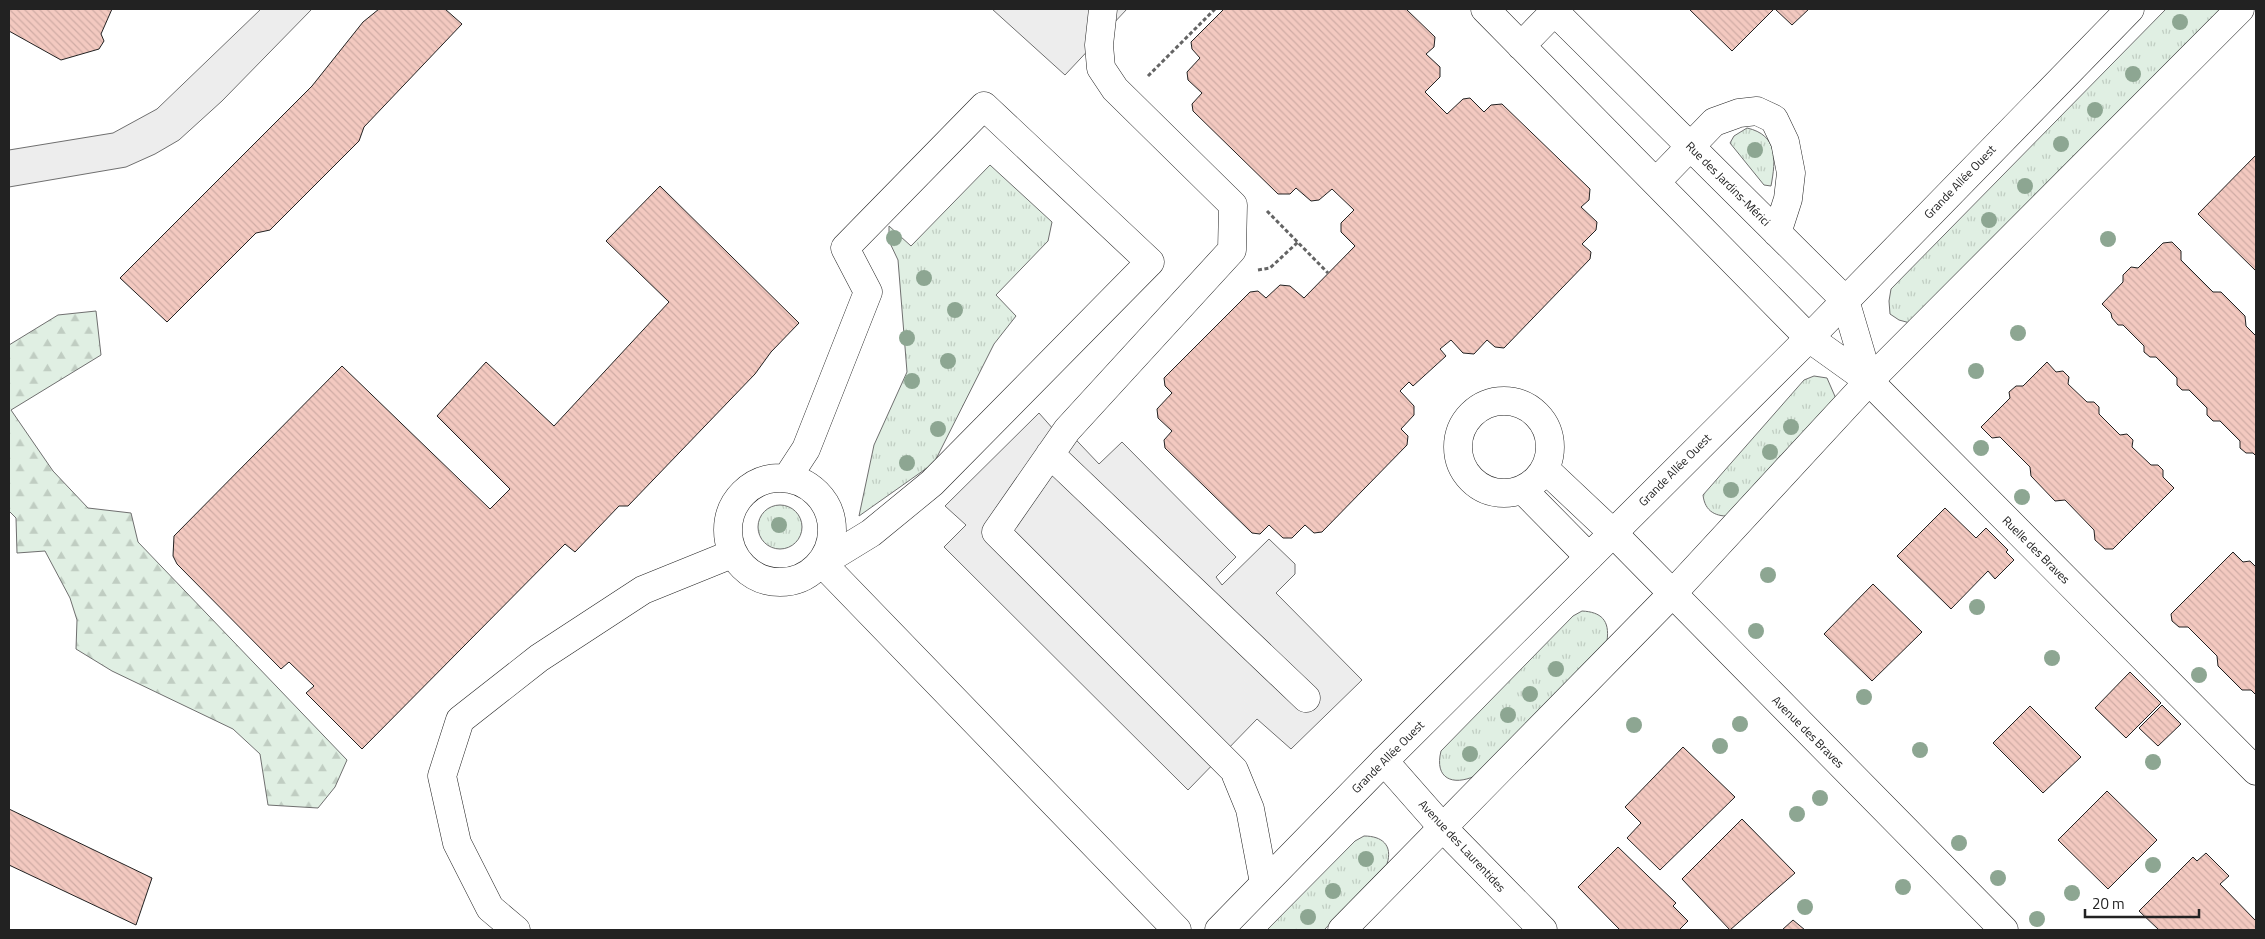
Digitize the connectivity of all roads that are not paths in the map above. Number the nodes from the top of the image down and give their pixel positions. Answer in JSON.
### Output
{"nodes":[{"id":1,"x":1103,"y":9,"type":"edge"},
{"id":2,"x":1485,"y":9,"type":"edge"},
{"id":3,"x":2130,"y":9,"type":"edge"},
{"id":4,"x":2240,"y":9,"type":"edge"},
{"id":5,"x":1553,"y":10,"type":"edge"},
{"id":6,"x":1521,"y":46,"type":"junction"},
{"id":7,"x":1690,"y":146,"type":"junction"},
{"id":8,"x":1656,"y":182,"type":"junction"},
{"id":9,"x":1777,"y":232,"type":"junction"},
{"id":10,"x":1845,"y":300,"type":"junction"},
{"id":11,"x":1809,"y":338,"type":"junction"},
{"id":12,"x":1869,"y":381,"type":"junction"},
{"id":13,"x":1050,"y":454,"type":"junction"},
{"id":14,"x":1545,"y":469,"type":"junction"},
{"id":15,"x":787,"y":478,"type":"junction"},
{"id":16,"x":1523,"y":490,"type":"junction"},
{"id":17,"x":1613,"y":533,"type":"junction"},
{"id":18,"x":732,"y":554,"type":"junction"},
{"id":19,"x":1589,"y":557,"type":"junction"},
{"id":20,"x":822,"y":563,"type":"junction"},
{"id":21,"x":1672,"y":594,"type":"junction"},
{"id":22,"x":1306,"y":698,"type":"dead end"},
{"id":23,"x":1384,"y":761,"type":"junction"},
{"id":24,"x":2256,"y":771,"type":"edge"},
{"id":25,"x":1443,"y":828,"type":"junction"},
{"id":26,"x":1264,"y":883,"type":"junction"},
{"id":27,"x":516,"y":930,"type":"edge"},
{"id":28,"x":1177,"y":930,"type":"edge"},
{"id":29,"x":1219,"y":930,"type":"edge"},
{"id":30,"x":1342,"y":930,"type":"edge"},
{"id":31,"x":1543,"y":930,"type":"edge"},
{"id":32,"x":2004,"y":930,"type":"edge"}],
"edges":[{"from":1,"to":13,"type":"main road"},
{"from":2,"to":6,"type":"main road"},
{"from":3,"to":10,"type":"main road","name":"Grande Allée Ouest"},
{"from":4,"to":12,"type":"main road"},
{"from":5,"to":6,"type":"main road"},
{"from":5,"to":7,"type":"main road","name":"Rue des Jardins-Mérici"},
{"from":6,"to":8,"type":"main road"},
{"from":7,"to":8,"type":"main road"},
{"from":7,"to":9,"type":"main road","name":"Rue des Jardins-Mérici"},
{"from":7,"to":9,"type":"main road"},
{"from":8,"to":11,"type":"main road"},
{"from":9,"to":10,"type":"main road","name":"Rue des Jardins-Mérici"},
{"from":10,"to":11,"type":"main road","name":"Grande Allée Ouest"},
{"from":10,"to":12,"type":"main road","name":"Rue des Jardins-Mérici"},
{"from":11,"to":12,"type":"main road","name":"Ruelle des Braves"},
{"from":11,"to":17,"type":"main road","name":"Grande Allée Ouest"},
{"from":12,"to":21,"type":"main road"},
{"from":12,"to":24,"type":"main road","name":"Ruelle des Braves"},
{"from":13,"to":22,"type":"main road"},
{"from":13,"to":26,"type":"main road"},
{"from":14,"to":16,"type":"main road"},
{"from":14,"to":16,"type":"main road"},
{"from":14,"to":17,"type":"main road","name":"Avenue des Braves"},
{"from":15,"to":18,"type":"main road"},
{"from":15,"to":20,"type":"main road"},
{"from":15,"to":20,"type":"main road"},
{"from":16,"to":19,"type":"main road"},
{"from":17,"to":19,"type":"main road","name":"Grande Allée Ouest"},
{"from":17,"to":21,"type":"main road","name":"Avenue des Braves"},
{"from":18,"to":20,"type":"main road"},
{"from":18,"to":27,"type":"main road"},
{"from":19,"to":23,"type":"main road","name":"Grande Allée Ouest"},
{"from":20,"to":28,"type":"main road"},
{"from":21,"to":25,"type":"main road"},
{"from":21,"to":32,"type":"main road","name":"Avenue des Braves"},
{"from":23,"to":25,"type":"main road","name":"Avenue des Laurentides"},
{"from":23,"to":26,"type":"main road","name":"Grande Allée Ouest"},
{"from":25,"to":30,"type":"main road"},
{"from":25,"to":31,"type":"main road","name":"Avenue des Laurentides"},
{"from":26,"to":29,"type":"main road","name":"Grande Allée Ouest"}]}
